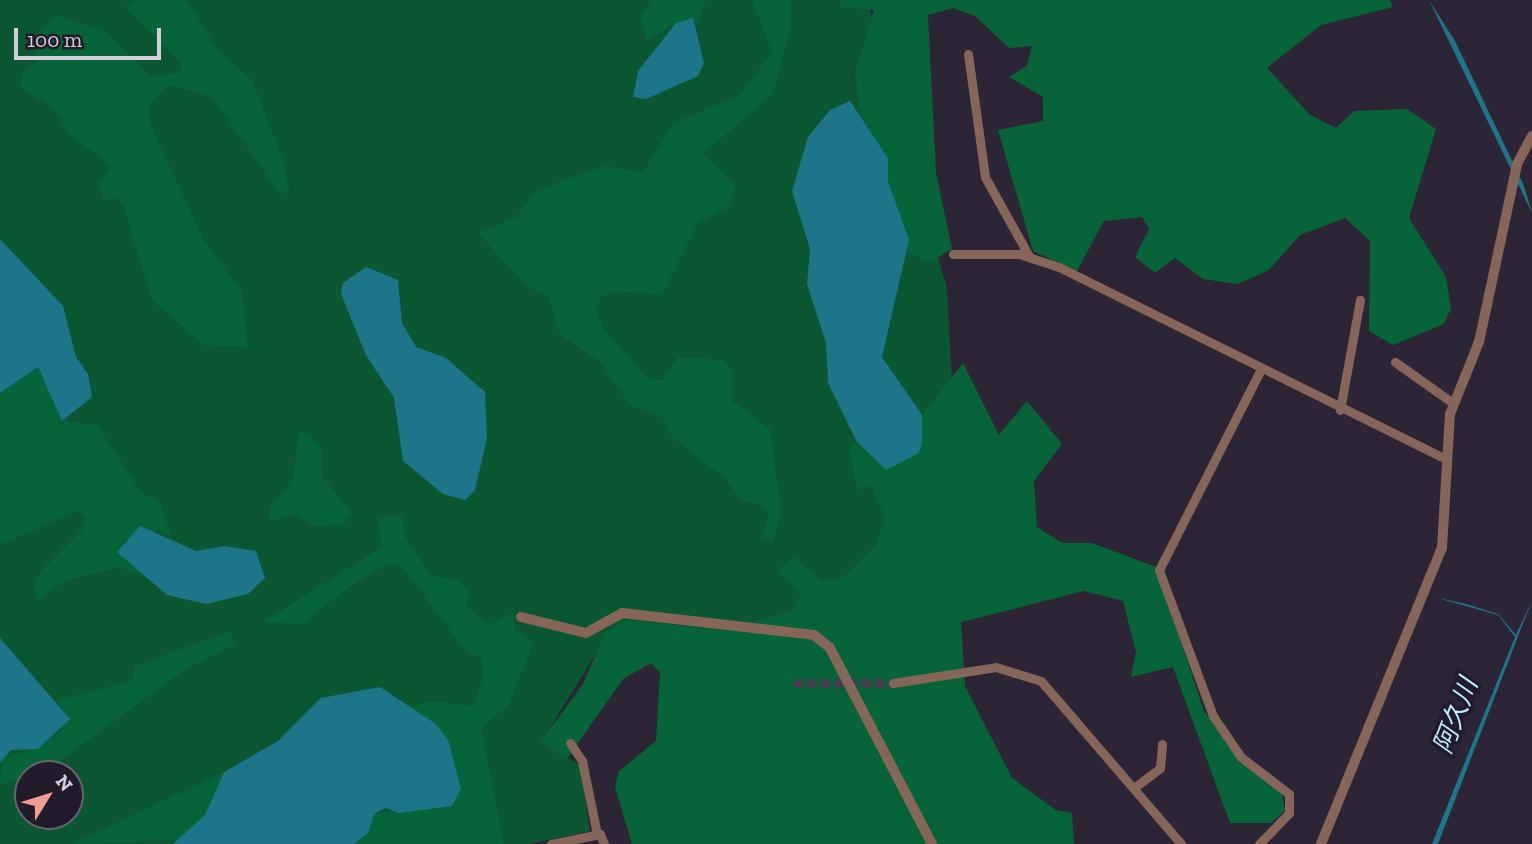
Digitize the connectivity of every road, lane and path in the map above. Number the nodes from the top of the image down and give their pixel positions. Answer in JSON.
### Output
{"nodes":[{"id":1,"x":968,"y":54,"type":"dead end"},
{"id":2,"x":1532,"y":136,"type":"edge"},
{"id":3,"x":953,"y":254,"type":"dead end"},
{"id":4,"x":1029,"y":256,"type":"junction"},
{"id":5,"x":1360,"y":300,"type":"dead end"},
{"id":6,"x":1395,"y":362,"type":"dead end"},
{"id":7,"x":1260,"y":371,"type":"junction"},
{"id":8,"x":1453,"y":402,"type":"junction"},
{"id":9,"x":1340,"y":410,"type":"junction"},
{"id":10,"x":1446,"y":459,"type":"junction"},
{"id":11,"x":521,"y":617,"type":"dead end"},
{"id":12,"x":893,"y":683,"type":"tunnel mouth"},
{"id":13,"x":570,"y":743,"type":"dead end"},
{"id":14,"x":1162,"y":744,"type":"dead end"},
{"id":15,"x":1135,"y":787,"type":"junction"},
{"id":16,"x":597,"y":834,"type":"junction"},
{"id":17,"x":551,"y":844,"type":"edge"},
{"id":18,"x":604,"y":844,"type":"edge"},
{"id":19,"x":932,"y":844,"type":"edge"},
{"id":20,"x":1181,"y":844,"type":"edge"},
{"id":21,"x":1259,"y":844,"type":"edge"},
{"id":22,"x":1321,"y":844,"type":"edge"}],
"edges":[{"from":1,"to":4,"type":"street"},
{"from":2,"to":8,"type":"street"},
{"from":3,"to":4,"type":"street"},
{"from":4,"to":7,"type":"street"},
{"from":5,"to":9,"type":"street"},
{"from":6,"to":8,"type":"street"},
{"from":7,"to":9,"type":"street"},
{"from":7,"to":21,"type":"street"},
{"from":8,"to":10,"type":"street"},
{"from":9,"to":10,"type":"street"},
{"from":10,"to":22,"type":"street"},
{"from":11,"to":19,"type":"street"},
{"from":12,"to":15,"type":"street"},
{"from":13,"to":16,"type":"street"},
{"from":14,"to":15,"type":"street"},
{"from":15,"to":20,"type":"street"},
{"from":16,"to":17,"type":"street"},
{"from":16,"to":18,"type":"street"}]}
